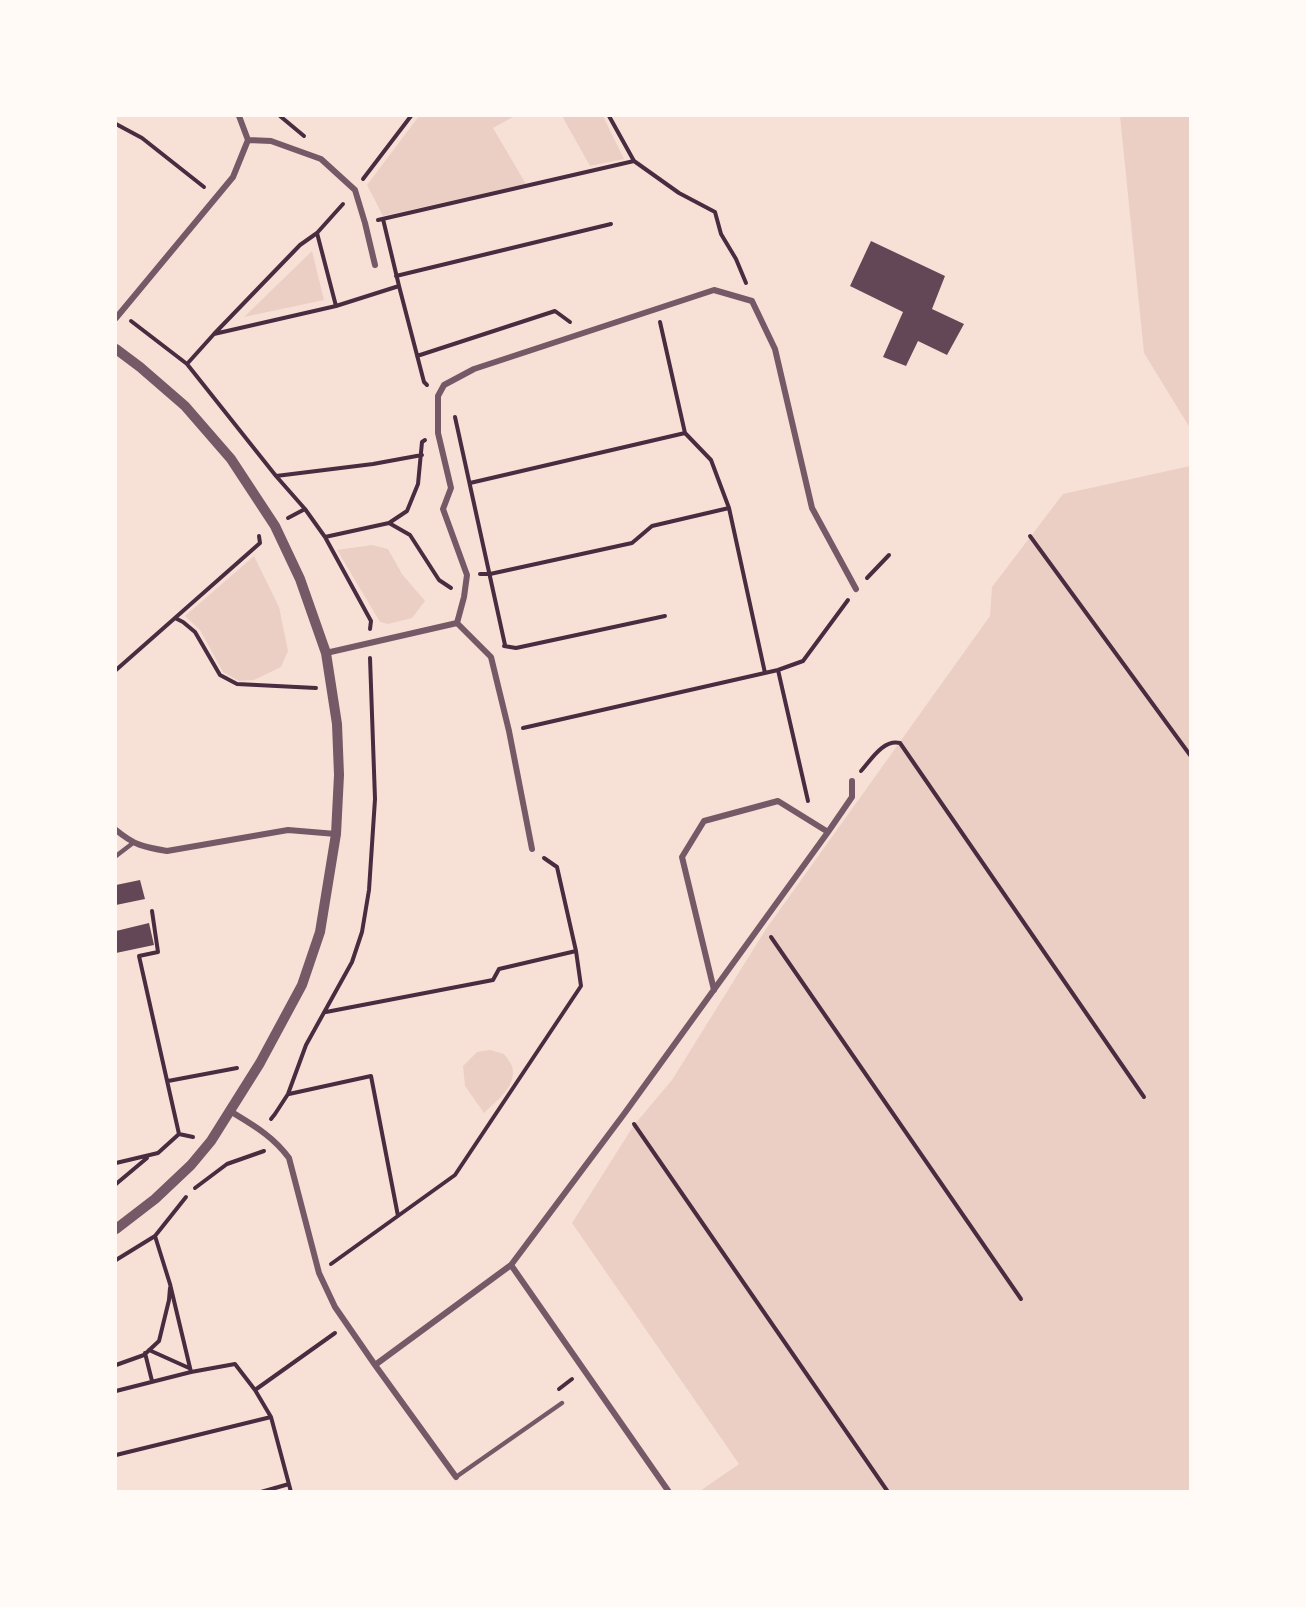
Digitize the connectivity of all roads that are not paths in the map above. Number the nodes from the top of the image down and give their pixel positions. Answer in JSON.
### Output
{"nodes":[{"id":1,"x":239,"y":116,"type":"edge"},
{"id":2,"x":248,"y":140,"type":"junction"},
{"id":3,"x":375,"y":265,"type":"dead end"},
{"id":4,"x":117,"y":315,"type":"edge"},
{"id":5,"x":116,"y":350,"type":"edge"},
{"id":6,"x":856,"y":589,"type":"road end"},
{"id":7,"x":457,"y":623,"type":"junction"},
{"id":8,"x":326,"y":653,"type":"junction"},
{"id":9,"x":852,"y":782,"type":"road end"},
{"id":10,"x":116,"y":830,"type":"edge"},
{"id":11,"x":828,"y":832,"type":"junction"},
{"id":12,"x":336,"y":834,"type":"junction"},
{"id":13,"x":133,"y":843,"type":"junction"},
{"id":14,"x":532,"y":849,"type":"road end"},
{"id":15,"x":116,"y":855,"type":"edge"},
{"id":16,"x":714,"y":990,"type":"junction"},
{"id":17,"x":230,"y":1111,"type":"junction"},
{"id":18,"x":116,"y":1229,"type":"edge"},
{"id":19,"x":512,"y":1265,"type":"junction"},
{"id":20,"x":375,"y":1365,"type":"junction"},
{"id":21,"x":562,"y":1403,"type":"road end"},
{"id":22,"x":456,"y":1477,"type":"joint"},
{"id":23,"x":669,"y":1491,"type":"edge"}],
"edges":[{"from":1,"to":2,"type":"street"},
{"from":2,"to":3,"type":"street"},
{"from":2,"to":4,"type":"street"},
{"from":5,"to":8,"type":"street"},
{"from":6,"to":7,"type":"street"},
{"from":7,"to":8,"type":"street"},
{"from":7,"to":14,"type":"street"},
{"from":8,"to":12,"type":"street"},
{"from":9,"to":11,"type":"street"},
{"from":10,"to":13,"type":"street"},
{"from":11,"to":16,"type":"street"},
{"from":11,"to":16,"type":"street"},
{"from":12,"to":13,"type":"street"},
{"from":12,"to":17,"type":"street"},
{"from":13,"to":15,"type":"lane"},
{"from":16,"to":19,"type":"street"},
{"from":17,"to":18,"type":"street"},
{"from":17,"to":20,"type":"street"},
{"from":19,"to":20,"type":"street"},
{"from":19,"to":23,"type":"street"},
{"from":20,"to":22,"type":"street"},
{"from":21,"to":22,"type":"lane"}]}
